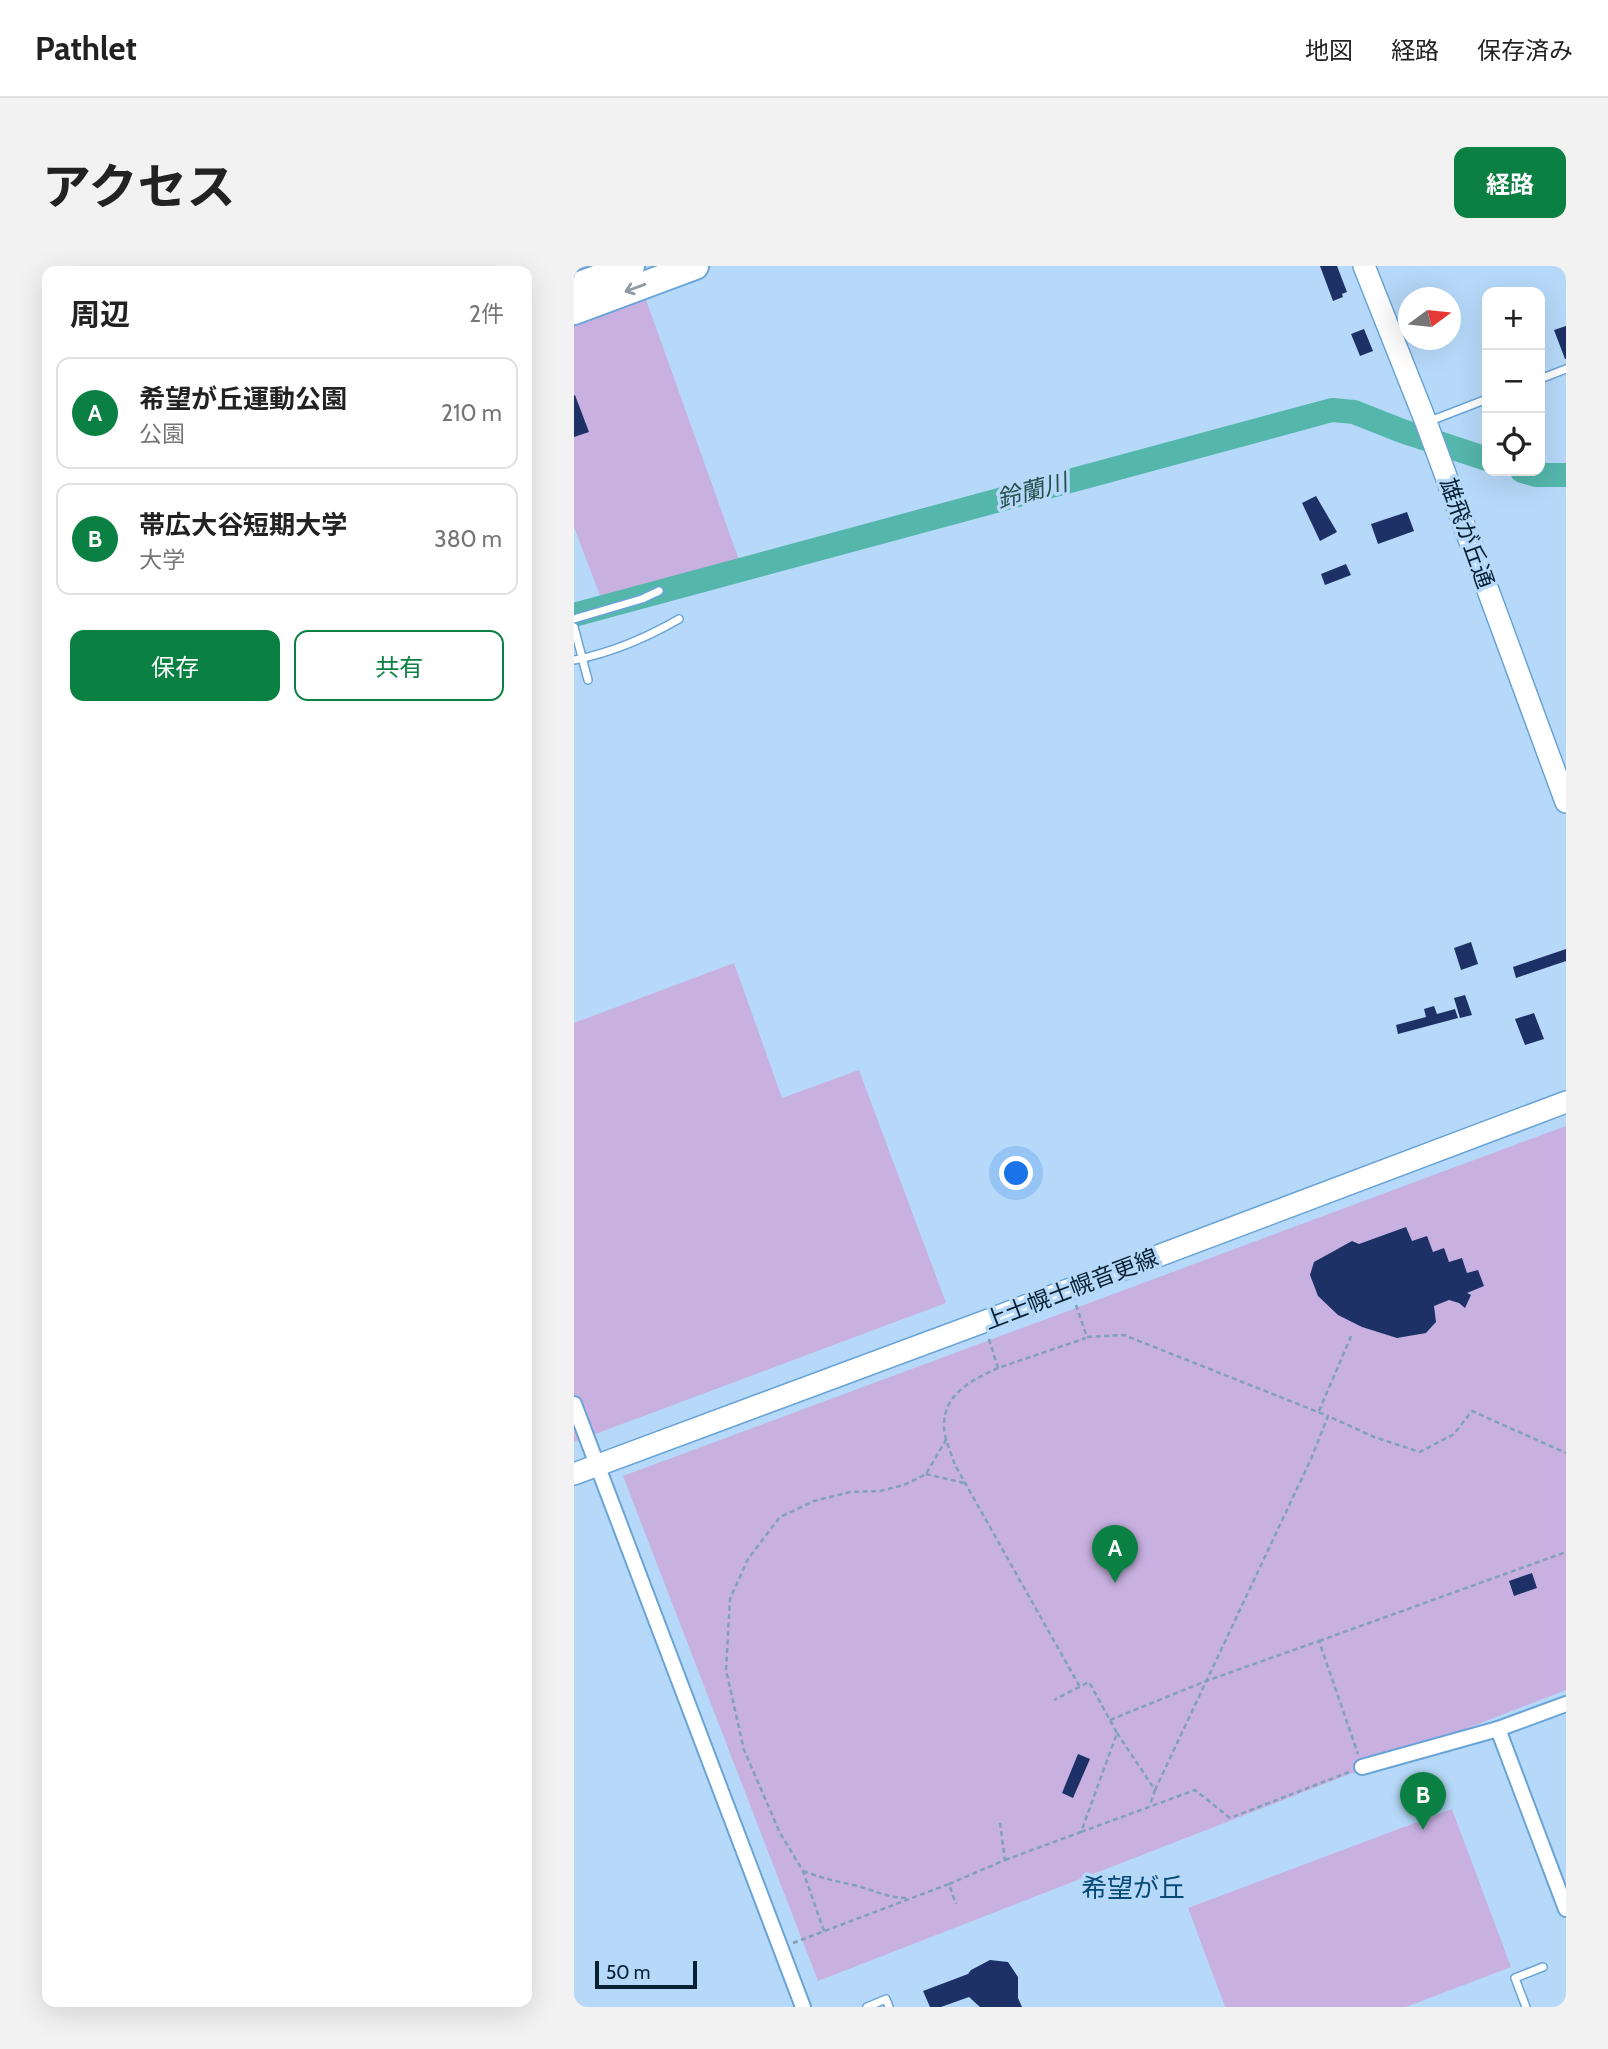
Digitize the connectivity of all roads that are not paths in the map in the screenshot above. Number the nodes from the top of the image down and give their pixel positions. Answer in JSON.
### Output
{"nodes":[{"id":1,"x":631,"y":266,"type":"edge"},
{"id":2,"x":695,"y":266,"type":"edge"},
{"id":3,"x":1364,"y":266,"type":"edge"},
{"id":4,"x":574,"y":287,"type":"edge"},
{"id":5,"x":574,"y":311,"type":"edge"},
{"id":6,"x":1566,"y":369,"type":"edge"},
{"id":7,"x":1545,"y":377,"type":"edge"},
{"id":8,"x":1482,"y":401,"type":"edge"},
{"id":9,"x":1426,"y":422,"type":"junction"},
{"id":10,"x":659,"y":591,"type":"dead end"},
{"id":11,"x":574,"y":619,"type":"edge"},
{"id":12,"x":679,"y":619,"type":"dead end"},
{"id":13,"x":574,"y":627,"type":"edge"},
{"id":14,"x":578,"y":660,"type":"edge"},
{"id":15,"x":588,"y":680,"type":"dead end"},
{"id":16,"x":1566,"y":802,"type":"edge"},
{"id":17,"x":1566,"y":1102,"type":"edge"},
{"id":18,"x":574,"y":1404,"type":"edge"},
{"id":19,"x":597,"y":1465,"type":"junction"},
{"id":20,"x":574,"y":1474,"type":"edge"},
{"id":21,"x":1566,"y":1704,"type":"edge"},
{"id":22,"x":1498,"y":1729,"type":"junction"},
{"id":23,"x":1362,"y":1767,"type":"road end"},
{"id":24,"x":1566,"y":1909,"type":"edge"},
{"id":25,"x":1543,"y":1967,"type":"dead end"},
{"id":26,"x":803,"y":2007,"type":"edge"},
{"id":27,"x":867,"y":2007,"type":"edge"},
{"id":28,"x":889,"y":2007,"type":"edge"},
{"id":29,"x":1526,"y":2007,"type":"edge"}],
"edges":[{"from":1,"to":4,"type":"highway"},
{"from":2,"to":5,"type":"highway","one_way":true},
{"from":3,"to":9,"type":"main road","name":"雄飛が丘通"},
{"from":6,"to":7,"type":"lane"},
{"from":8,"to":9,"type":"lane"},
{"from":9,"to":16,"type":"main road","name":"雄飛が丘通"},
{"from":10,"to":11,"type":"lane"},
{"from":12,"to":14,"type":"lane"},
{"from":13,"to":14,"type":"lane"},
{"from":14,"to":15,"type":"lane"},
{"from":17,"to":19,"type":"main road","name":"上士幌士幌音更線"},
{"from":18,"to":19,"type":"street"},
{"from":19,"to":20,"type":"main road","name":"上士幌士幌音更線"},
{"from":19,"to":26,"type":"street"},
{"from":21,"to":22,"type":"street"},
{"from":22,"to":23,"type":"street"},
{"from":22,"to":24,"type":"street"},
{"from":25,"to":29,"type":"lane"},
{"from":27,"to":28,"type":"lane"}]}
